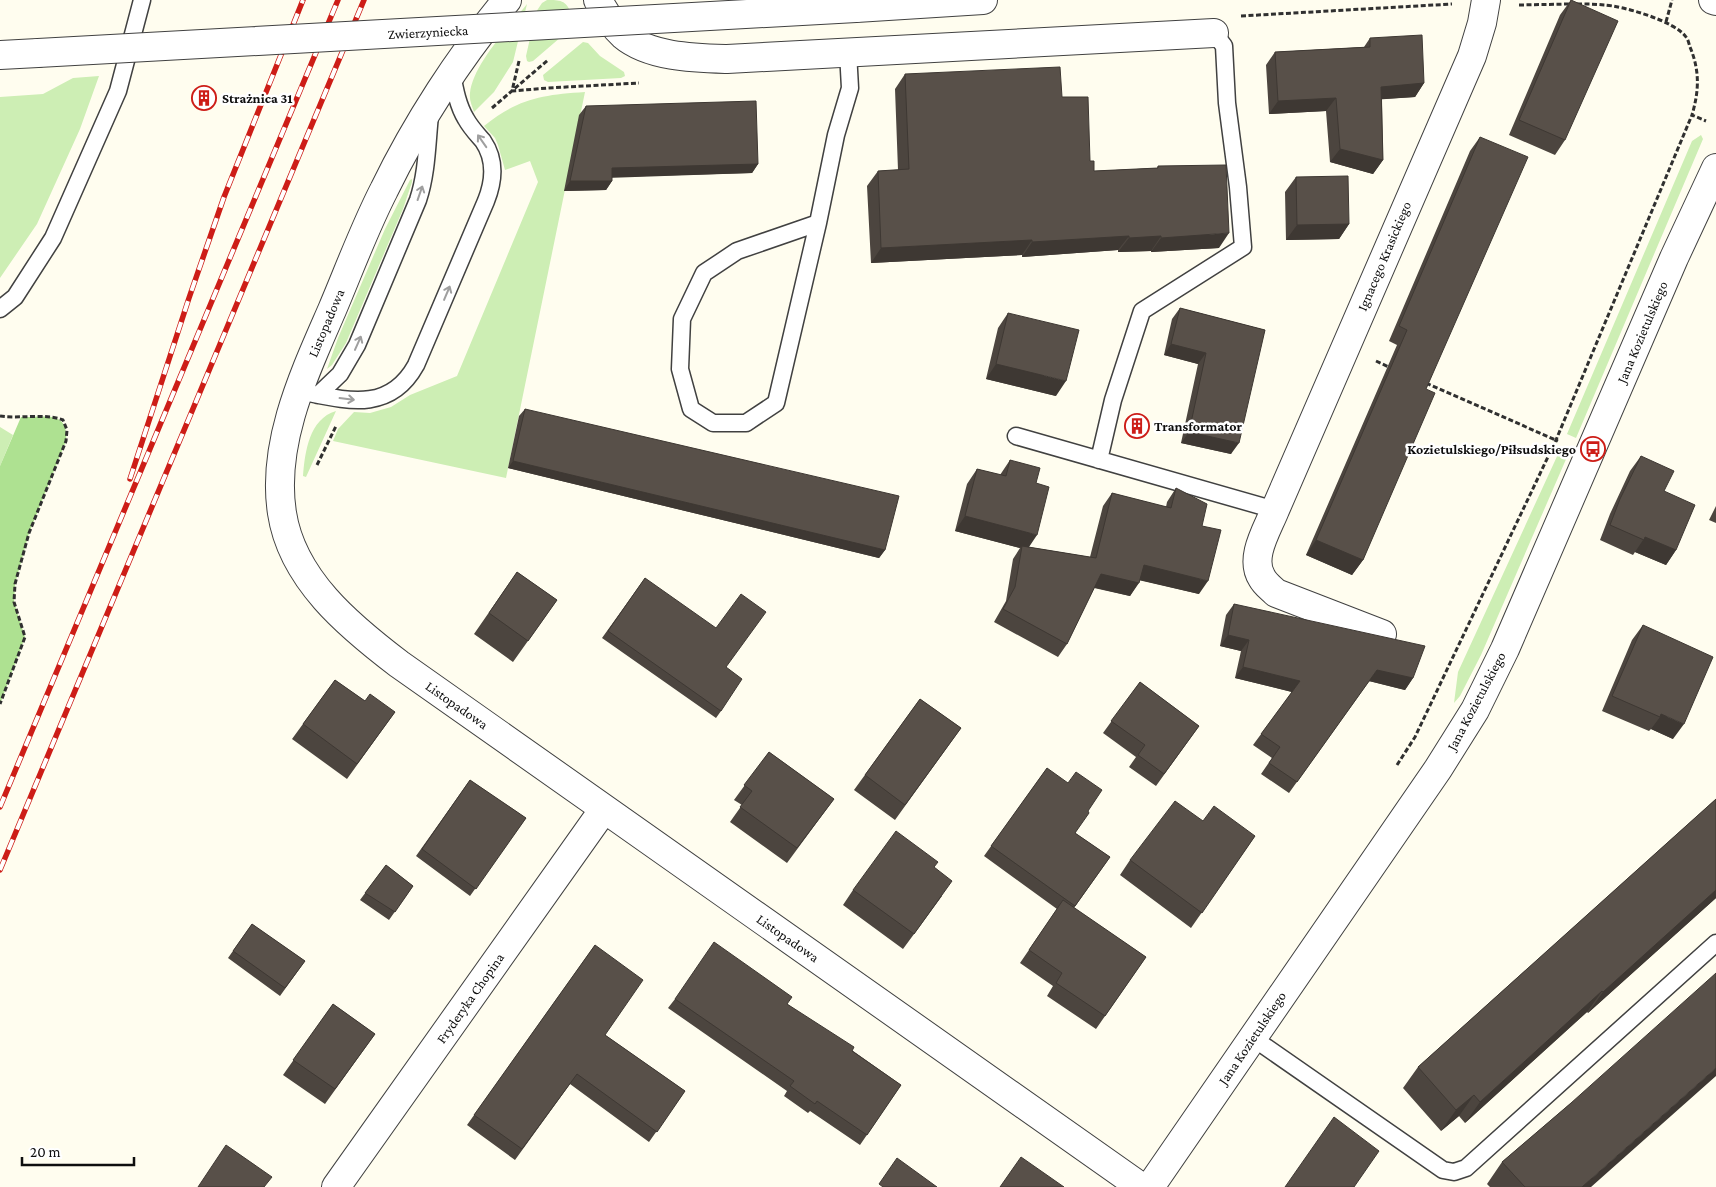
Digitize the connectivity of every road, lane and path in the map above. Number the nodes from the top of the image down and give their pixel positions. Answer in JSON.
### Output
{"nodes":[{"id":1,"x":142,"y":0,"type":"edge"},
{"id":2,"x":507,"y":0,"type":"edge"},
{"id":3,"x":598,"y":0,"type":"edge"},
{"id":4,"x":983,"y":0,"type":"edge"},
{"id":5,"x":1486,"y":0,"type":"edge"},
{"id":6,"x":1672,"y":0,"type":"edge"},
{"id":7,"x":1518,"y":5,"type":"dead end"},
{"id":8,"x":1457,"y":9,"type":"dead end"},
{"id":9,"x":1666,"y":22,"type":"junction"},
{"id":10,"x":1214,"y":32,"type":"junction"},
{"id":11,"x":848,"y":52,"type":"junction"},
{"id":12,"x":0,"y":55,"type":"edge"},
{"id":13,"x":552,"y":57,"type":"dead end"},
{"id":14,"x":452,"y":74,"type":"junction"},
{"id":15,"x":430,"y":108,"type":"junction"},
{"id":16,"x":492,"y":108,"type":"dead end"},
{"id":17,"x":1692,"y":115,"type":"junction"},
{"id":18,"x":1706,"y":121,"type":"dead end"},
{"id":19,"x":1716,"y":168,"type":"edge"},
{"id":20,"x":818,"y":223,"type":"junction"},
{"id":21,"x":0,"y":309,"type":"edge"},
{"id":22,"x":1345,"y":348,"type":"junction"},
{"id":23,"x":1398,"y":370,"type":"edge"},
{"id":24,"x":1424,"y":382,"type":"edge"},
{"id":25,"x":309,"y":393,"type":"junction"},
{"id":26,"x":0,"y":416,"type":"edge"},
{"id":27,"x":338,"y":422,"type":"dead end"},
{"id":28,"x":1016,"y":436,"type":"dead end"},
{"id":29,"x":1556,"y":440,"type":"junction"},
{"id":30,"x":1099,"y":460,"type":"junction"},
{"id":31,"x":314,"y":471,"type":"dead end"},
{"id":32,"x":1275,"y":510,"type":"junction"},
{"id":33,"x":1382,"y":634,"type":"edge"},
{"id":34,"x":0,"y":704,"type":"edge"},
{"id":35,"x":1394,"y":769,"type":"dead end"},
{"id":36,"x":604,"y":809,"type":"junction"},
{"id":37,"x":1716,"y":943,"type":"edge"},
{"id":38,"x":1253,"y":1038,"type":"junction"},
{"id":39,"x":336,"y":1187,"type":"edge"},
{"id":40,"x":1141,"y":1187,"type":"edge"},
{"id":41,"x":1150,"y":1187,"type":"edge"}],
"edges":[{"from":1,"to":21,"type":"lane"},
{"from":2,"to":14,"type":"street","name":"Listopadowa"},
{"from":3,"to":11,"type":"street"},
{"from":4,"to":12,"type":"street","name":"Zwierzyniecka","bridge":true},
{"from":5,"to":22,"type":"street","name":"Ignacego Krasickiego"},
{"from":6,"to":9,"type":"path"},
{"from":7,"to":9,"type":"path"},
{"from":8,"to":10,"type":"path"},
{"from":9,"to":17,"type":"path"},
{"from":10,"to":11,"type":"street"},
{"from":10,"to":30,"type":"lane"},
{"from":11,"to":20,"type":"lane"},
{"from":13,"to":16,"type":"path"},
{"from":14,"to":15,"type":"street","name":"Listopadowa"},
{"from":25,"to":14,"type":"lane","one_way":true},
{"from":15,"to":25,"type":"street","name":"Listopadowa"},
{"from":25,"to":15,"type":"lane","one_way":true},
{"from":17,"to":18,"type":"path"},
{"from":17,"to":29,"type":"path"},
{"from":19,"to":38,"type":"street","name":"Jana Kozietulskiego"},
{"from":20,"to":20,"type":"lane"},
{"from":22,"to":23,"type":"path"},
{"from":22,"to":32,"type":"street","name":"Ignacego Krasickiego"},
{"from":24,"to":29,"type":"path"},
{"from":25,"to":36,"type":"street","name":"Listopadowa"},
{"from":26,"to":34,"type":"path"},
{"from":27,"to":31,"type":"path"},
{"from":28,"to":30,"type":"lane"},
{"from":29,"to":35,"type":"path"},
{"from":30,"to":32,"type":"lane"},
{"from":32,"to":33,"type":"street","name":"Ignacego Krasickiego"},
{"from":36,"to":39,"type":"street","name":"Fryderyka Chopina"},
{"from":36,"to":40,"type":"street","name":"Listopadowa"},
{"from":37,"to":38,"type":"lane"},
{"from":38,"to":41,"type":"street","name":"Jana Kozietulskiego"}]}
